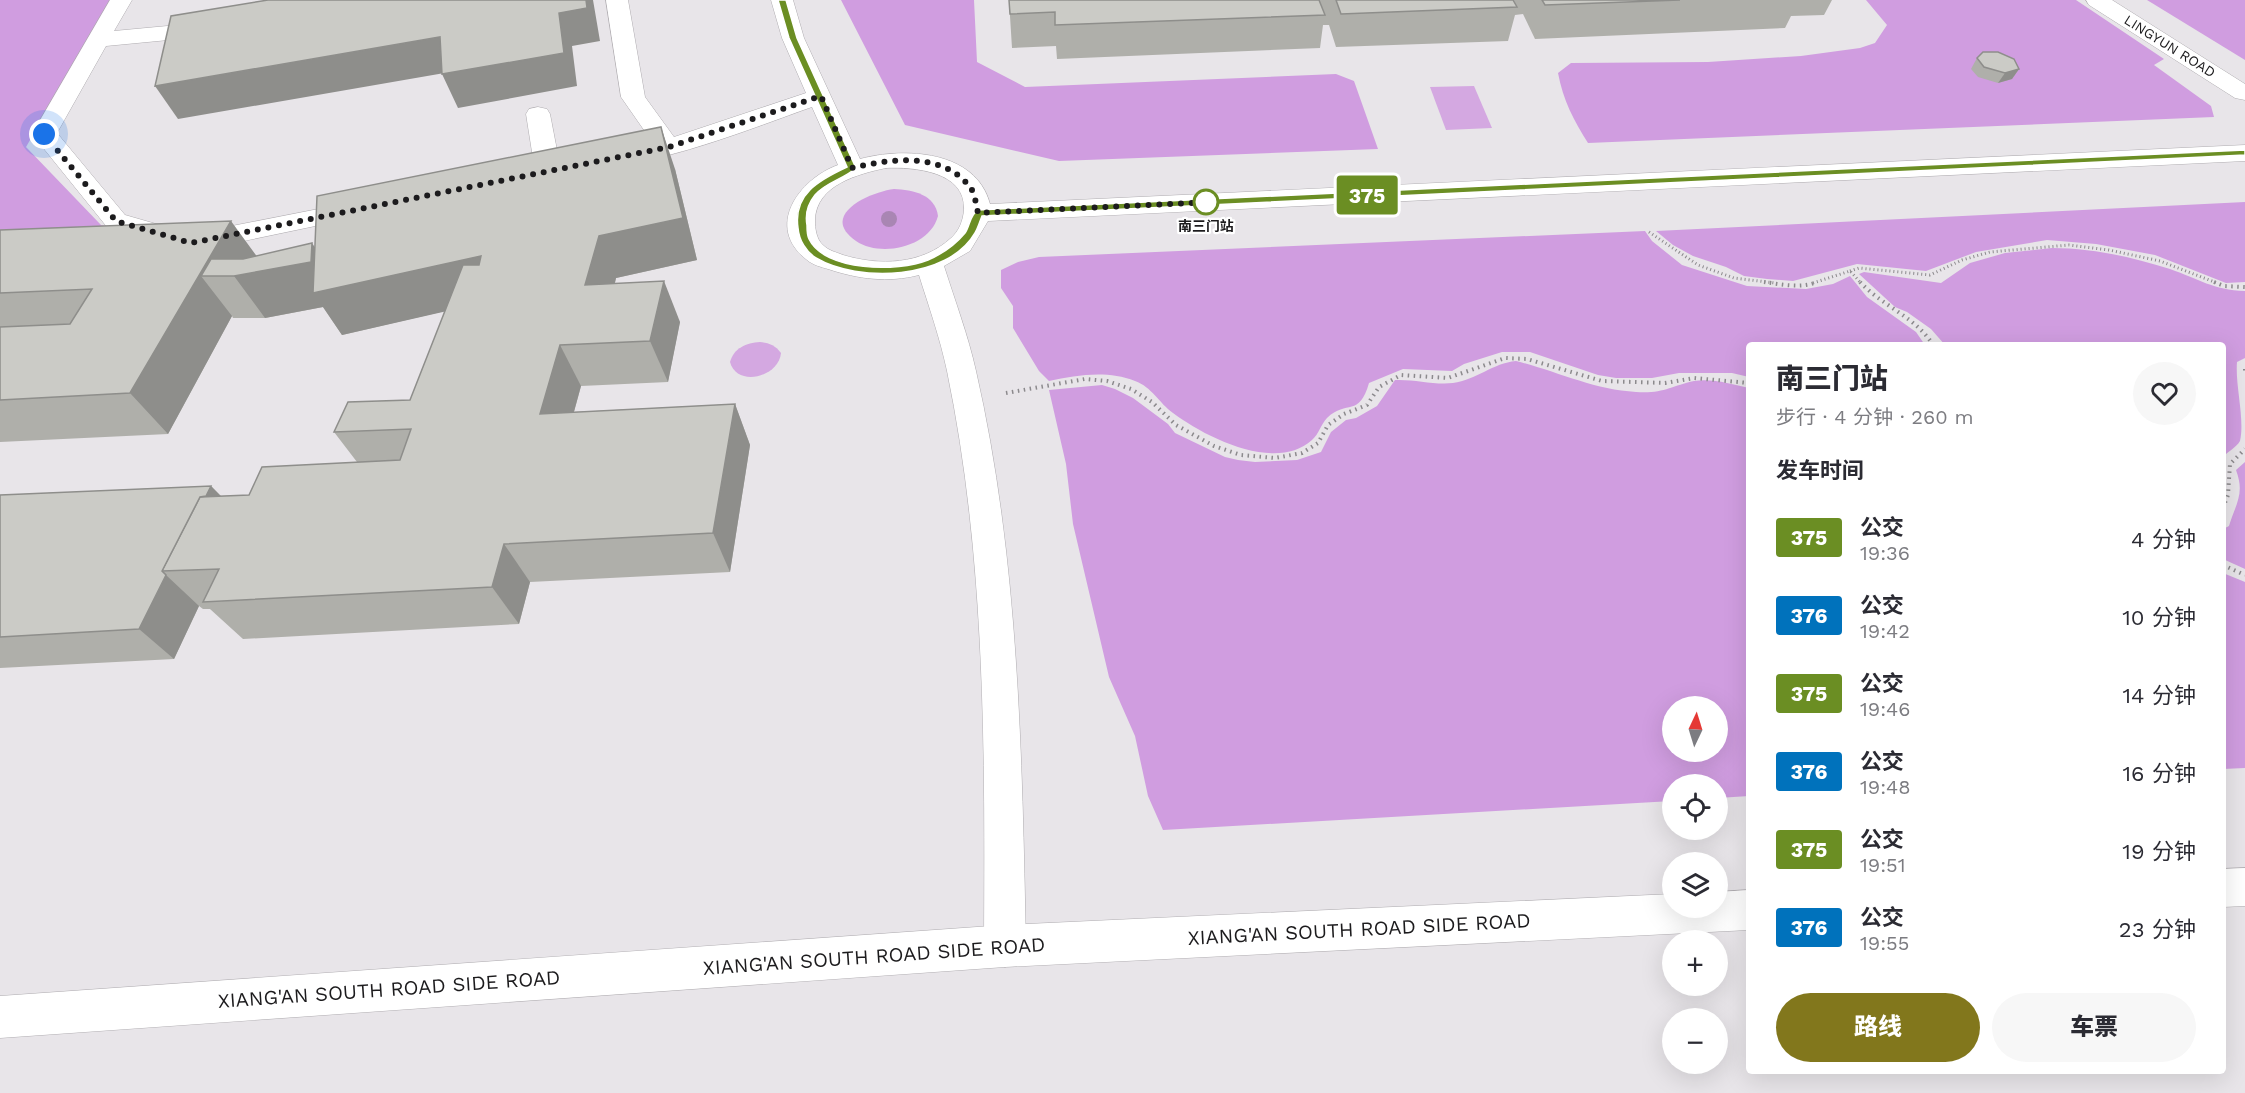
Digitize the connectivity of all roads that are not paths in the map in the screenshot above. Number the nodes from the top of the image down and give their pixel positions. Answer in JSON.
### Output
{"nodes":[{"id":1,"x":121,"y":0,"type":"edge"},
{"id":2,"x":617,"y":0,"type":"edge"},
{"id":3,"x":782,"y":0,"type":"edge"},
{"id":4,"x":2097,"y":0,"type":"edge"},
{"id":5,"x":210,"y":29,"type":"edge"},
{"id":6,"x":96,"y":40,"type":"junction"},
{"id":7,"x":821,"y":96,"type":"junction"},
{"id":8,"x":2244,"y":99,"type":"edge"},
{"id":9,"x":538,"y":114,"type":"dead end"},
{"id":10,"x":669,"y":147,"type":"junction"},
{"id":11,"x":2245,"y":153,"type":"edge"},
{"id":12,"x":603,"y":160,"type":"edge"},
{"id":13,"x":852,"y":168,"type":"junction"},
{"id":14,"x":547,"y":171,"type":"edge"},
{"id":15,"x":387,"y":204,"type":"edge"},
{"id":16,"x":978,"y":213,"type":"junction"},
{"id":17,"x":929,"y":263,"type":"junction"},
{"id":18,"x":2245,"y":886,"type":"edge"},
{"id":19,"x":2226,"y":888,"type":"edge"},
{"id":20,"x":1746,"y":910,"type":"edge"},
{"id":21,"x":1005,"y":946,"type":"junction"},
{"id":22,"x":0,"y":1017,"type":"edge"}],
"edges":[{"from":1,"to":6,"type":"street"},
{"from":2,"to":10,"type":"street"},
{"from":3,"to":7,"type":"street"},
{"from":4,"to":8,"type":"street","name":"LINGYUN ROAD"},
{"from":5,"to":6,"type":"street"},
{"from":6,"to":15,"type":"street"},
{"from":7,"to":10,"type":"street"},
{"from":7,"to":13,"type":"street"},
{"from":9,"to":14,"type":"street"},
{"from":10,"to":12,"type":"street"},
{"from":11,"to":16,"type":"street"},
{"from":13,"to":16,"type":"street"},
{"from":13,"to":17,"type":"street"},
{"from":16,"to":17,"type":"street"},
{"from":17,"to":21,"type":"street"},
{"from":18,"to":19,"type":"street"},
{"from":20,"to":21,"type":"street","name":"XIANG'AN SOUTH ROAD SIDE ROAD"},
{"from":21,"to":22,"type":"street","name":"XIANG'AN SOUTH ROAD SIDE ROAD"}]}
